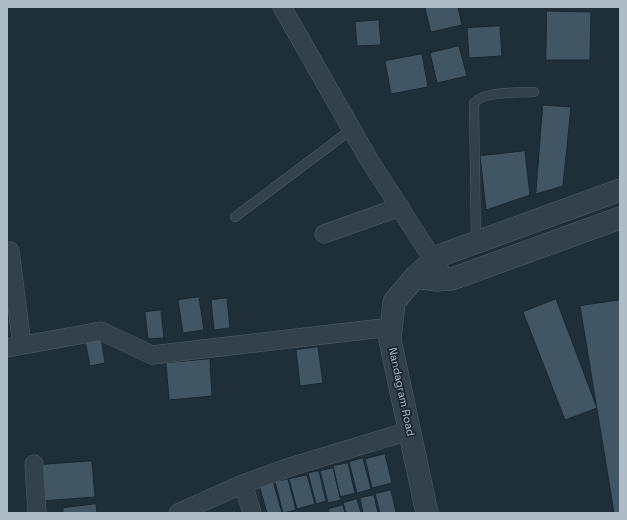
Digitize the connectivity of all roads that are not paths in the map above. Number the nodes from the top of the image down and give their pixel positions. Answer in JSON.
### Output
{"nodes":[{"id":1,"x":282,"y":7,"type":"edge"},
{"id":2,"x":534,"y":92,"type":"dead end"},
{"id":3,"x":352,"y":129,"type":"junction"},
{"id":4,"x":620,"y":190,"type":"edge"},
{"id":5,"x":400,"y":207,"type":"junction"},
{"id":6,"x":235,"y":217,"type":"dead end"},
{"id":7,"x":620,"y":218,"type":"edge"},
{"id":8,"x":324,"y":234,"type":"dead end"},
{"id":9,"x":476,"y":242,"type":"junction"},
{"id":10,"x":10,"y":251,"type":"dead end"},
{"id":11,"x":434,"y":260,"type":"junction"},
{"id":12,"x":415,"y":277,"type":"junction"},
{"id":13,"x":445,"y":280,"type":"junction"},
{"id":14,"x":391,"y":327,"type":"junction"},
{"id":15,"x":15,"y":346,"type":"edge"},
{"id":16,"x":409,"y":431,"type":"junction"},
{"id":17,"x":34,"y":464,"type":"dead end"},
{"id":18,"x":243,"y":484,"type":"junction"},
{"id":19,"x":37,"y":513,"type":"edge"},
{"id":20,"x":178,"y":513,"type":"edge"},
{"id":21,"x":252,"y":513,"type":"edge"},
{"id":22,"x":427,"y":513,"type":"edge"}],
"edges":[{"from":1,"to":3,"type":"street"},
{"from":2,"to":9,"type":"lane"},
{"from":3,"to":5,"type":"street"},
{"from":3,"to":6,"type":"lane"},
{"from":4,"to":9,"type":"street","name":"Nandagram Road"},
{"from":5,"to":8,"type":"street"},
{"from":5,"to":11,"type":"street"},
{"from":7,"to":13,"type":"street"},
{"from":9,"to":11,"type":"street","name":"Nandagram Road"},
{"from":10,"to":15,"type":"street"},
{"from":11,"to":12,"type":"street","name":"Nandagram Road"},
{"from":11,"to":13,"type":"street"},
{"from":12,"to":13,"type":"street"},
{"from":12,"to":14,"type":"street","name":"Nandagram Road"},
{"from":14,"to":15,"type":"street"},
{"from":14,"to":16,"type":"street","name":"Nandagram Road"},
{"from":16,"to":18,"type":"street"},
{"from":16,"to":22,"type":"street","name":"Nandagram Road"},
{"from":17,"to":19,"type":"street"},
{"from":18,"to":20,"type":"street"},
{"from":18,"to":21,"type":"street"}]}
